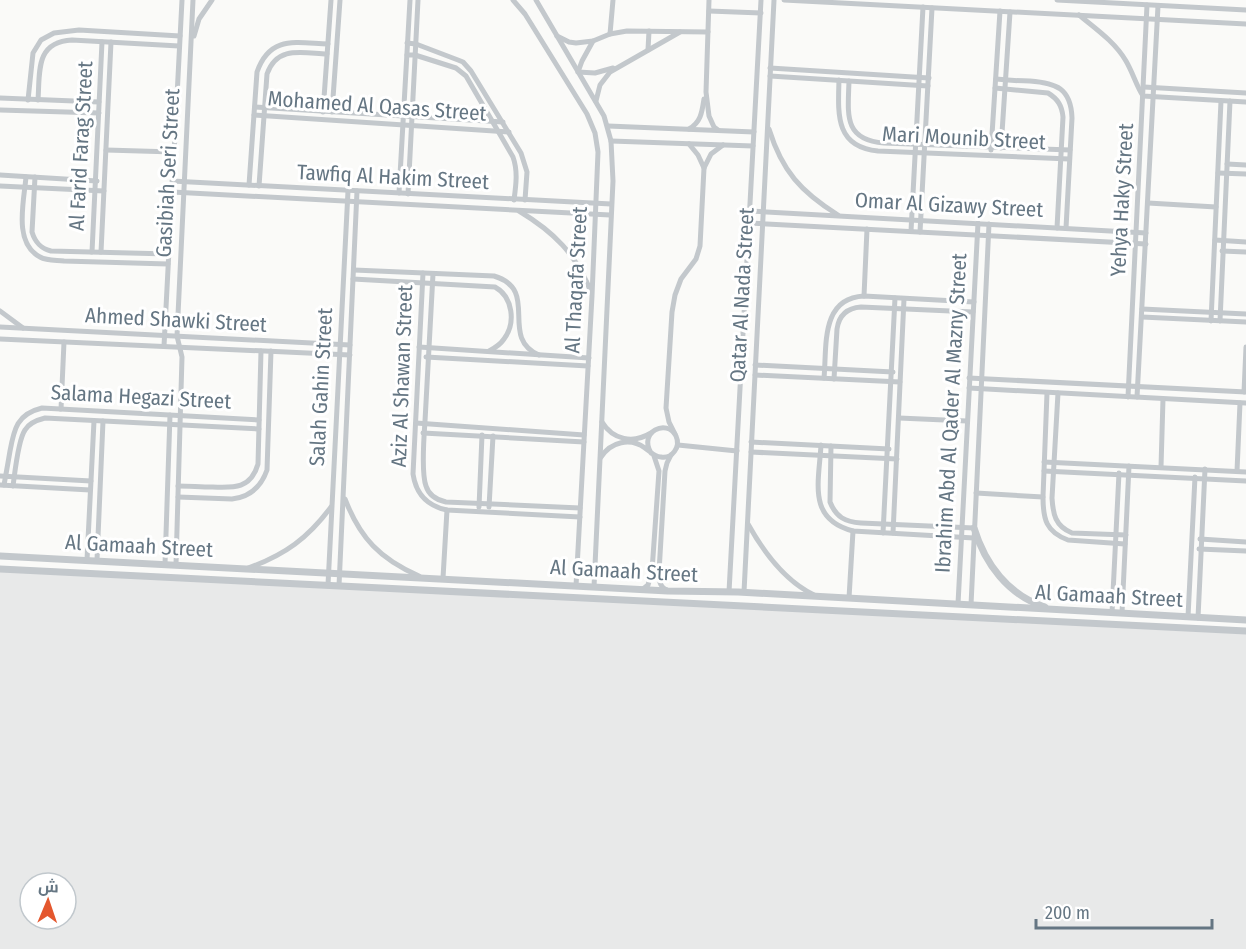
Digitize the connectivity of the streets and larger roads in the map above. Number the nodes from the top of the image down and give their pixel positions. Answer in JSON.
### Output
{"nodes":[{"id":1,"x":182,"y":0,"type":"edge"},
{"id":2,"x":193,"y":0,"type":"edge"},
{"id":3,"x":212,"y":0,"type":"edge"},
{"id":4,"x":331,"y":0,"type":"edge"},
{"id":5,"x":340,"y":0,"type":"edge"},
{"id":6,"x":410,"y":0,"type":"edge"},
{"id":7,"x":418,"y":0,"type":"edge"},
{"id":8,"x":513,"y":0,"type":"edge"},
{"id":9,"x":536,"y":0,"type":"edge"},
{"id":10,"x":613,"y":0,"type":"edge"},
{"id":11,"x":709,"y":0,"type":"edge"},
{"id":12,"x":761,"y":0,"type":"edge"},
{"id":13,"x":774,"y":0,"type":"edge"},
{"id":14,"x":784,"y":0,"type":"edge"},
{"id":15,"x":1057,"y":0,"type":"edge"},
{"id":16,"x":1065,"y":0,"type":"edge"},
{"id":17,"x":1090,"y":1,"type":"edge"},
{"id":18,"x":1148,"y":5,"type":"junction"},
{"id":19,"x":1158,"y":6,"type":"junction"},
{"id":20,"x":922,"y":7,"type":"junction"},
{"id":21,"x":932,"y":8,"type":"junction"},
{"id":22,"x":1246,"y":10,"type":"edge"},
{"id":23,"x":709,"y":11,"type":"junction"},
{"id":24,"x":1000,"y":11,"type":"junction"},
{"id":25,"x":1010,"y":12,"type":"junction"},
{"id":26,"x":761,"y":13,"type":"junction"},
{"id":27,"x":1078,"y":15,"type":"junction"},
{"id":28,"x":1147,"y":19,"type":"junction"},
{"id":29,"x":1158,"y":19,"type":"junction"},
{"id":30,"x":1246,"y":24,"type":"edge"},
{"id":31,"x":650,"y":32,"type":"junction"},
{"id":32,"x":680,"y":32,"type":"junction"},
{"id":33,"x":708,"y":32,"type":"junction"},
{"id":34,"x":54,"y":33,"type":"junction"},
{"id":35,"x":610,"y":34,"type":"junction"},
{"id":36,"x":180,"y":36,"type":"junction"},
{"id":37,"x":557,"y":36,"type":"junction"},
{"id":38,"x":338,"y":39,"type":"junction"},
{"id":39,"x":328,"y":41,"type":"junction"},
{"id":40,"x":593,"y":41,"type":"junction"},
{"id":41,"x":102,"y":42,"type":"junction"},
{"id":42,"x":111,"y":42,"type":"junction"},
{"id":43,"x":57,"y":43,"type":"junction"},
{"id":44,"x":407,"y":44,"type":"junction"},
{"id":45,"x":416,"y":44,"type":"junction"},
{"id":46,"x":179,"y":46,"type":"junction"},
{"id":47,"x":274,"y":47,"type":"junction"},
{"id":48,"x":191,"y":50,"type":"junction"},
{"id":49,"x":648,"y":50,"type":"junction"},
{"id":50,"x":327,"y":54,"type":"junction"},
{"id":51,"x":406,"y":55,"type":"junction"},
{"id":52,"x":415,"y":55,"type":"junction"},
{"id":53,"x":280,"y":56,"type":"junction"},
{"id":54,"x":618,"y":67,"type":"junction"},
{"id":55,"x":770,"y":68,"type":"junction"},
{"id":56,"x":578,"y":72,"type":"junction"},
{"id":57,"x":770,"y":76,"type":"junction"},
{"id":58,"x":919,"y":77,"type":"junction"},
{"id":59,"x":929,"y":78,"type":"junction"},
{"id":60,"x":996,"y":79,"type":"junction"},
{"id":61,"x":839,"y":80,"type":"junction"},
{"id":62,"x":1005,"y":80,"type":"junction"},
{"id":63,"x":849,"y":81,"type":"junction"},
{"id":64,"x":918,"y":86,"type":"junction"},
{"id":65,"x":928,"y":86,"type":"junction"},
{"id":66,"x":1144,"y":87,"type":"junction"},
{"id":67,"x":1154,"y":87,"type":"junction"},
{"id":68,"x":995,"y":88,"type":"junction"},
{"id":69,"x":1005,"y":89,"type":"junction"},
{"id":70,"x":706,"y":92,"type":"junction"},
{"id":71,"x":1246,"y":93,"type":"edge"},
{"id":72,"x":1143,"y":96,"type":"junction"},
{"id":73,"x":1154,"y":96,"type":"junction"},
{"id":74,"x":0,"y":98,"type":"edge"},
{"id":75,"x":28,"y":100,"type":"junction"},
{"id":76,"x":38,"y":100,"type":"junction"},
{"id":77,"x":1221,"y":101,"type":"junction"},
{"id":78,"x":1230,"y":101,"type":"junction"},
{"id":79,"x":99,"y":102,"type":"junction"},
{"id":80,"x":596,"y":102,"type":"junction"},
{"id":81,"x":1246,"y":102,"type":"edge"},
{"id":82,"x":255,"y":108,"type":"junction"},
{"id":83,"x":265,"y":108,"type":"junction"},
{"id":84,"x":0,"y":110,"type":"edge"},
{"id":85,"x":323,"y":112,"type":"junction"},
{"id":86,"x":332,"y":112,"type":"junction"},
{"id":87,"x":99,"y":113,"type":"junction"},
{"id":88,"x":176,"y":114,"type":"junction"},
{"id":89,"x":187,"y":115,"type":"junction"},
{"id":90,"x":254,"y":115,"type":"junction"},
{"id":91,"x":264,"y":116,"type":"junction"},
{"id":92,"x":403,"y":116,"type":"junction"},
{"id":93,"x":412,"y":117,"type":"junction"},
{"id":94,"x":493,"y":122,"type":"junction"},
{"id":95,"x":503,"y":122,"type":"junction"},
{"id":96,"x":403,"y":125,"type":"junction"},
{"id":97,"x":411,"y":125,"type":"junction"},
{"id":98,"x":767,"y":125,"type":"junction"},
{"id":99,"x":608,"y":126,"type":"junction"},
{"id":100,"x":688,"y":129,"type":"junction"},
{"id":101,"x":498,"y":131,"type":"junction"},
{"id":102,"x":719,"y":131,"type":"junction"},
{"id":103,"x":508,"y":132,"type":"junction"},
{"id":104,"x":754,"y":132,"type":"junction"},
{"id":105,"x":611,"y":141,"type":"junction"},
{"id":106,"x":915,"y":143,"type":"junction"},
{"id":107,"x":688,"y":144,"type":"junction"},
{"id":108,"x":925,"y":144,"type":"junction"},
{"id":109,"x":723,"y":145,"type":"junction"},
{"id":110,"x":753,"y":146,"type":"junction"},
{"id":111,"x":991,"y":147,"type":"junction"},
{"id":112,"x":1001,"y":147,"type":"junction"},
{"id":113,"x":106,"y":150,"type":"junction"},
{"id":114,"x":1061,"y":150,"type":"junction"},
{"id":115,"x":1070,"y":150,"type":"junction"},
{"id":116,"x":174,"y":152,"type":"junction"},
{"id":117,"x":915,"y":152,"type":"junction"},
{"id":118,"x":925,"y":152,"type":"junction"},
{"id":119,"x":991,"y":155,"type":"junction"},
{"id":120,"x":1000,"y":156,"type":"junction"},
{"id":121,"x":1061,"y":159,"type":"junction"},
{"id":122,"x":1069,"y":159,"type":"junction"},
{"id":123,"x":1227,"y":164,"type":"junction"},
{"id":124,"x":1246,"y":165,"type":"edge"},
{"id":125,"x":704,"y":168,"type":"junction"},
{"id":126,"x":1218,"y":173,"type":"junction"},
{"id":127,"x":1227,"y":174,"type":"junction"},
{"id":128,"x":1246,"y":174,"type":"edge"},
{"id":129,"x":0,"y":175,"type":"edge"},
{"id":130,"x":26,"y":177,"type":"junction"},
{"id":131,"x":35,"y":177,"type":"junction"},
{"id":132,"x":95,"y":181,"type":"junction"},
{"id":133,"x":104,"y":181,"type":"junction"},
{"id":134,"x":172,"y":181,"type":"junction"},
{"id":135,"x":184,"y":182,"type":"junction"},
{"id":136,"x":249,"y":185,"type":"junction"},
{"id":137,"x":0,"y":186,"type":"edge"},
{"id":138,"x":259,"y":186,"type":"junction"},
{"id":139,"x":25,"y":187,"type":"junction"},
{"id":140,"x":34,"y":188,"type":"junction"},
{"id":141,"x":95,"y":191,"type":"junction"},
{"id":142,"x":104,"y":191,"type":"junction"},
{"id":143,"x":348,"y":191,"type":"junction"},
{"id":144,"x":357,"y":191,"type":"junction"},
{"id":145,"x":172,"y":192,"type":"junction"},
{"id":146,"x":184,"y":193,"type":"junction"},
{"id":147,"x":399,"y":193,"type":"junction"},
{"id":148,"x":408,"y":194,"type":"junction"},
{"id":149,"x":514,"y":200,"type":"junction"},
{"id":150,"x":525,"y":200,"type":"junction"},
{"id":151,"x":348,"y":201,"type":"junction"},
{"id":152,"x":357,"y":202,"type":"junction"},
{"id":153,"x":1148,"y":203,"type":"junction"},
{"id":154,"x":597,"y":204,"type":"junction"},
{"id":155,"x":611,"y":204,"type":"junction"},
{"id":156,"x":1216,"y":207,"type":"junction"},
{"id":157,"x":518,"y":210,"type":"junction"},
{"id":158,"x":750,"y":211,"type":"junction"},
{"id":159,"x":763,"y":211,"type":"junction"},
{"id":160,"x":596,"y":215,"type":"junction"},
{"id":161,"x":610,"y":215,"type":"junction"},
{"id":162,"x":839,"y":216,"type":"junction"},
{"id":163,"x":911,"y":220,"type":"junction"},
{"id":164,"x":921,"y":220,"type":"junction"},
{"id":165,"x":749,"y":223,"type":"junction"},
{"id":166,"x":762,"y":224,"type":"junction"},
{"id":167,"x":978,"y":224,"type":"junction"},
{"id":168,"x":989,"y":224,"type":"junction"},
{"id":169,"x":1057,"y":228,"type":"junction"},
{"id":170,"x":1066,"y":228,"type":"junction"},
{"id":171,"x":867,"y":229,"type":"junction"},
{"id":172,"x":910,"y":231,"type":"junction"},
{"id":173,"x":920,"y":232,"type":"junction"},
{"id":174,"x":1136,"y":232,"type":"junction"},
{"id":175,"x":1146,"y":233,"type":"junction"},
{"id":176,"x":977,"y":235,"type":"junction"},
{"id":177,"x":989,"y":236,"type":"junction"},
{"id":178,"x":1215,"y":240,"type":"junction"},
{"id":179,"x":1224,"y":240,"type":"junction"},
{"id":180,"x":1246,"y":242,"type":"edge"},
{"id":181,"x":1136,"y":244,"type":"junction"},
{"id":182,"x":1146,"y":244,"type":"junction"},
{"id":183,"x":1214,"y":250,"type":"junction"},
{"id":184,"x":64,"y":251,"type":"junction"},
{"id":185,"x":1223,"y":251,"type":"junction"},
{"id":186,"x":92,"y":252,"type":"junction"},
{"id":187,"x":101,"y":252,"type":"junction"},
{"id":188,"x":1246,"y":252,"type":"edge"},
{"id":189,"x":169,"y":254,"type":"junction"},
{"id":190,"x":64,"y":261,"type":"junction"},
{"id":191,"x":168,"y":264,"type":"junction"},
{"id":192,"x":354,"y":270,"type":"junction"},
{"id":193,"x":423,"y":273,"type":"junction"},
{"id":194,"x":433,"y":274,"type":"junction"},
{"id":195,"x":353,"y":279,"type":"junction"},
{"id":196,"x":423,"y":282,"type":"junction"},
{"id":197,"x":432,"y":283,"type":"junction"},
{"id":198,"x":592,"y":296,"type":"junction"},
{"id":199,"x":864,"y":296,"type":"junction"},
{"id":200,"x":895,"y":298,"type":"junction"},
{"id":201,"x":904,"y":298,"type":"junction"},
{"id":202,"x":974,"y":302,"type":"junction"},
{"id":203,"x":895,"y":308,"type":"junction"},
{"id":204,"x":904,"y":309,"type":"junction"},
{"id":205,"x":1142,"y":309,"type":"junction"},
{"id":206,"x":0,"y":311,"type":"edge"},
{"id":207,"x":973,"y":312,"type":"junction"},
{"id":208,"x":1211,"y":312,"type":"junction"},
{"id":209,"x":1220,"y":313,"type":"junction"},
{"id":210,"x":1246,"y":314,"type":"edge"},
{"id":211,"x":1142,"y":317,"type":"junction"},
{"id":212,"x":1211,"y":321,"type":"junction"},
{"id":213,"x":1220,"y":321,"type":"junction"},
{"id":214,"x":1246,"y":322,"type":"edge"},
{"id":215,"x":0,"y":327,"type":"edge"},
{"id":216,"x":24,"y":328,"type":"junction"},
{"id":217,"x":165,"y":336,"type":"junction"},
{"id":218,"x":177,"y":336,"type":"junction"},
{"id":219,"x":3,"y":339,"type":"edge"},
{"id":220,"x":64,"y":342,"type":"junction"},
{"id":221,"x":0,"y":344,"type":"edge"},
{"id":222,"x":340,"y":344,"type":"junction"},
{"id":223,"x":350,"y":345,"type":"junction"},
{"id":224,"x":164,"y":346,"type":"junction"},
{"id":225,"x":180,"y":347,"type":"junction"},
{"id":226,"x":1246,"y":347,"type":"edge"},
{"id":227,"x":419,"y":348,"type":"junction"},
{"id":228,"x":429,"y":348,"type":"junction"},
{"id":229,"x":261,"y":351,"type":"junction"},
{"id":230,"x":271,"y":351,"type":"junction"},
{"id":231,"x":489,"y":351,"type":"junction"},
{"id":232,"x":340,"y":354,"type":"junction"},
{"id":233,"x":350,"y":355,"type":"junction"},
{"id":234,"x":539,"y":355,"type":"junction"},
{"id":235,"x":419,"y":357,"type":"junction"},
{"id":236,"x":428,"y":357,"type":"junction"},
{"id":237,"x":589,"y":358,"type":"junction"},
{"id":238,"x":755,"y":365,"type":"junction"},
{"id":239,"x":588,"y":366,"type":"junction"},
{"id":240,"x":825,"y":369,"type":"junction"},
{"id":241,"x":834,"y":369,"type":"junction"},
{"id":242,"x":891,"y":372,"type":"junction"},
{"id":243,"x":901,"y":373,"type":"junction"},
{"id":244,"x":755,"y":375,"type":"junction"},
{"id":245,"x":824,"y":378,"type":"junction"},
{"id":246,"x":969,"y":378,"type":"junction"},
{"id":247,"x":834,"y":379,"type":"junction"},
{"id":248,"x":982,"y":379,"type":"junction"},
{"id":249,"x":891,"y":382,"type":"junction"},
{"id":250,"x":900,"y":382,"type":"junction"},
{"id":251,"x":1129,"y":386,"type":"junction"},
{"id":252,"x":1138,"y":387,"type":"junction"},
{"id":253,"x":969,"y":388,"type":"junction"},
{"id":254,"x":981,"y":389,"type":"junction"},
{"id":255,"x":1245,"y":392,"type":"edge"},
{"id":256,"x":1047,"y":393,"type":"junction"},
{"id":257,"x":1058,"y":393,"type":"junction"},
{"id":258,"x":1128,"y":397,"type":"junction"},
{"id":259,"x":1137,"y":397,"type":"junction"},
{"id":260,"x":1163,"y":399,"type":"junction"},
{"id":261,"x":1243,"y":403,"type":"edge"},
{"id":262,"x":666,"y":408,"type":"junction"},
{"id":263,"x":61,"y":409,"type":"junction"},
{"id":264,"x":116,"y":412,"type":"junction"},
{"id":265,"x":170,"y":415,"type":"junction"},
{"id":266,"x":180,"y":416,"type":"junction"},
{"id":267,"x":898,"y":418,"type":"junction"},
{"id":268,"x":259,"y":420,"type":"junction"},
{"id":269,"x":602,"y":420,"type":"junction"},
{"id":270,"x":94,"y":421,"type":"junction"},
{"id":271,"x":103,"y":421,"type":"junction"},
{"id":272,"x":967,"y":421,"type":"junction"},
{"id":273,"x":116,"y":422,"type":"junction"},
{"id":274,"x":416,"y":423,"type":"junction"},
{"id":275,"x":425,"y":423,"type":"junction"},
{"id":276,"x":170,"y":425,"type":"junction"},
{"id":277,"x":179,"y":425,"type":"junction"},
{"id":278,"x":483,"y":428,"type":"junction"},
{"id":279,"x":493,"y":428,"type":"junction"},
{"id":280,"x":259,"y":429,"type":"junction"},
{"id":281,"x":653,"y":431,"type":"junction"},
{"id":282,"x":415,"y":432,"type":"junction"},
{"id":283,"x":424,"y":433,"type":"junction"},
{"id":284,"x":675,"y":434,"type":"junction"},
{"id":285,"x":584,"y":435,"type":"junction"},
{"id":286,"x":482,"y":436,"type":"junction"},
{"id":287,"x":493,"y":437,"type":"junction"},
{"id":288,"x":584,"y":442,"type":"junction"},
{"id":289,"x":751,"y":442,"type":"junction"},
{"id":290,"x":678,"y":445,"type":"junction"},
{"id":291,"x":821,"y":446,"type":"junction"},
{"id":292,"x":831,"y":446,"type":"junction"},
{"id":293,"x":887,"y":449,"type":"junction"},
{"id":294,"x":897,"y":450,"type":"junction"},
{"id":295,"x":737,"y":451,"type":"junction"},
{"id":296,"x":751,"y":452,"type":"junction"},
{"id":297,"x":652,"y":454,"type":"junction"},
{"id":298,"x":671,"y":455,"type":"junction"},
{"id":299,"x":820,"y":456,"type":"junction"},
{"id":300,"x":830,"y":456,"type":"junction"},
{"id":301,"x":600,"y":458,"type":"junction"},
{"id":302,"x":887,"y":459,"type":"junction"},
{"id":303,"x":897,"y":459,"type":"junction"},
{"id":304,"x":1044,"y":462,"type":"junction"},
{"id":305,"x":1054,"y":462,"type":"junction"},
{"id":306,"x":1119,"y":465,"type":"junction"},
{"id":307,"x":1129,"y":466,"type":"junction"},
{"id":308,"x":1161,"y":467,"type":"junction"},
{"id":309,"x":1196,"y":469,"type":"junction"},
{"id":310,"x":1205,"y":469,"type":"junction"},
{"id":311,"x":1044,"y":471,"type":"junction"},
{"id":312,"x":1054,"y":471,"type":"junction"},
{"id":313,"x":1237,"y":471,"type":"junction"},
{"id":314,"x":1246,"y":472,"type":"edge"},
{"id":315,"x":1118,"y":474,"type":"junction"},
{"id":316,"x":1129,"y":475,"type":"junction"},
{"id":317,"x":3,"y":477,"type":"edge"},
{"id":318,"x":15,"y":477,"type":"junction"},
{"id":319,"x":1195,"y":478,"type":"junction"},
{"id":320,"x":1204,"y":479,"type":"junction"},
{"id":321,"x":91,"y":481,"type":"junction"},
{"id":322,"x":1246,"y":482,"type":"edge"},
{"id":323,"x":2,"y":485,"type":"edge"},
{"id":324,"x":13,"y":486,"type":"junction"},
{"id":325,"x":178,"y":486,"type":"junction"},
{"id":326,"x":90,"y":490,"type":"junction"},
{"id":327,"x":976,"y":493,"type":"junction"},
{"id":328,"x":343,"y":495,"type":"junction"},
{"id":329,"x":178,"y":497,"type":"junction"},
{"id":330,"x":1043,"y":497,"type":"junction"},
{"id":331,"x":479,"y":504,"type":"junction"},
{"id":332,"x":489,"y":504,"type":"junction"},
{"id":333,"x":332,"y":505,"type":"junction"},
{"id":334,"x":580,"y":508,"type":"junction"},
{"id":335,"x":447,"y":510,"type":"junction"},
{"id":336,"x":478,"y":512,"type":"junction"},
{"id":337,"x":489,"y":512,"type":"junction"},
{"id":338,"x":580,"y":517,"type":"junction"},
{"id":339,"x":747,"y":524,"type":"junction"},
{"id":340,"x":884,"y":524,"type":"junction"},
{"id":341,"x":893,"y":524,"type":"junction"},
{"id":342,"x":962,"y":528,"type":"junction"},
{"id":343,"x":974,"y":528,"type":"junction"},
{"id":344,"x":853,"y":531,"type":"junction"},
{"id":345,"x":883,"y":533,"type":"junction"},
{"id":346,"x":893,"y":533,"type":"junction"},
{"id":347,"x":1115,"y":535,"type":"junction"},
{"id":348,"x":1126,"y":535,"type":"junction"},
{"id":349,"x":961,"y":537,"type":"junction"},
{"id":350,"x":974,"y":538,"type":"junction"},
{"id":351,"x":1192,"y":539,"type":"junction"},
{"id":352,"x":1202,"y":540,"type":"junction"},
{"id":353,"x":1246,"y":542,"type":"edge"},
{"id":354,"x":1114,"y":543,"type":"junction"},
{"id":355,"x":1125,"y":544,"type":"junction"},
{"id":356,"x":1191,"y":548,"type":"junction"},
{"id":357,"x":1201,"y":549,"type":"junction"},
{"id":358,"x":1246,"y":551,"type":"edge"},
{"id":359,"x":0,"y":556,"type":"edge"},
{"id":360,"x":19,"y":556,"type":"junction"},
{"id":361,"x":87,"y":560,"type":"junction"},
{"id":362,"x":97,"y":560,"type":"junction"},
{"id":363,"x":165,"y":564,"type":"junction"},
{"id":364,"x":176,"y":564,"type":"junction"},
{"id":365,"x":247,"y":568,"type":"junction"},
{"id":366,"x":0,"y":569,"type":"edge"},
{"id":367,"x":18,"y":570,"type":"junction"},
{"id":368,"x":329,"y":572,"type":"junction"},
{"id":369,"x":340,"y":573,"type":"junction"},
{"id":370,"x":420,"y":577,"type":"junction"},
{"id":371,"x":443,"y":578,"type":"junction"},
{"id":372,"x":328,"y":585,"type":"junction"},
{"id":373,"x":339,"y":586,"type":"junction"},
{"id":374,"x":576,"y":586,"type":"junction"},
{"id":375,"x":594,"y":587,"type":"junction"},
{"id":376,"x":643,"y":589,"type":"junction"},
{"id":377,"x":668,"y":591,"type":"junction"},
{"id":378,"x":729,"y":592,"type":"junction"},
{"id":379,"x":744,"y":592,"type":"junction"},
{"id":380,"x":822,"y":597,"type":"junction"},
{"id":381,"x":849,"y":598,"type":"junction"},
{"id":382,"x":667,"y":602,"type":"junction"},
{"id":383,"x":958,"y":604,"type":"junction"},
{"id":384,"x":971,"y":605,"type":"junction"},
{"id":385,"x":1059,"y":610,"type":"junction"},
{"id":386,"x":1112,"y":613,"type":"junction"},
{"id":387,"x":1122,"y":613,"type":"junction"},
{"id":388,"x":1188,"y":617,"type":"junction"},
{"id":389,"x":1198,"y":618,"type":"junction"},
{"id":390,"x":1246,"y":620,"type":"edge"},
{"id":391,"x":1246,"y":631,"type":"edge"}],
"edges":[{"from":1,"to":36,"type":"street","name":"Gasibiah Seri Street"},
{"from":2,"to":48,"type":"street","name":"Gasibiah Seri Street"},
{"from":3,"to":48,"type":"street"},
{"from":4,"to":39,"type":"street"},
{"from":5,"to":38,"type":"street"},
{"from":6,"to":44,"type":"street"},
{"from":7,"to":45,"type":"street"},
{"from":8,"to":154,"type":"street","name":"Al Thaqafa Street"},
{"from":9,"to":37,"type":"street","name":"Al Thaqafa Street"},
{"from":10,"to":35,"type":"street"},
{"from":11,"to":23,"type":"street"},
{"from":12,"to":26,"type":"street","name":"Qatar Al Nada Street"},
{"from":13,"to":55,"type":"street","name":"Qatar Al Nada Street"},
{"from":14,"to":20,"type":"street"},
{"from":15,"to":16,"type":"street"},
{"from":16,"to":17,"type":"street"},
{"from":17,"to":18,"type":"street"},
{"from":18,"to":19,"type":"street"},
{"from":18,"to":28,"type":"street","name":"Yehya Haky Street"},
{"from":19,"to":22,"type":"street"},
{"from":19,"to":29,"type":"street","name":"Yehya Haky Street"},
{"from":20,"to":21,"type":"street"},
{"from":20,"to":58,"type":"street"},
{"from":21,"to":24,"type":"street"},
{"from":21,"to":59,"type":"street"},
{"from":23,"to":26,"type":"street"},
{"from":23,"to":33,"type":"street"},
{"from":24,"to":25,"type":"street"},
{"from":24,"to":60,"type":"street"},
{"from":25,"to":27,"type":"street"},
{"from":25,"to":62,"type":"street"},
{"from":26,"to":104,"type":"street","name":"Qatar Al Nada Street"},
{"from":27,"to":28,"type":"street"},
{"from":27,"to":72,"type":"street"},
{"from":28,"to":29,"type":"street"},
{"from":28,"to":66,"type":"street","name":"Yehya Haky Street"},
{"from":29,"to":30,"type":"street"},
{"from":29,"to":67,"type":"street","name":"Yehya Haky Street"},
{"from":31,"to":32,"type":"street"},
{"from":31,"to":35,"type":"street"},
{"from":31,"to":49,"type":"street"},
{"from":32,"to":33,"type":"street"},
{"from":32,"to":49,"type":"street"},
{"from":33,"to":70,"type":"street"},
{"from":34,"to":36,"type":"street"},
{"from":34,"to":43,"type":"street"},
{"from":34,"to":75,"type":"street"},
{"from":35,"to":40,"type":"street"},
{"from":36,"to":46,"type":"street","name":"Gasibiah Seri Street"},
{"from":37,"to":40,"type":"street"},
{"from":37,"to":56,"type":"street","name":"Al Thaqafa Street"},
{"from":38,"to":39,"type":"street"},
{"from":38,"to":86,"type":"street"},
{"from":39,"to":47,"type":"street"},
{"from":39,"to":50,"type":"street"},
{"from":40,"to":56,"type":"street"},
{"from":41,"to":42,"type":"street"},
{"from":41,"to":43,"type":"street"},
{"from":41,"to":79,"type":"street","name":"Al Farid Farag Street"},
{"from":42,"to":46,"type":"street"},
{"from":42,"to":113,"type":"street","name":"Al Farid Farag Street"},
{"from":43,"to":76,"type":"street"},
{"from":44,"to":45,"type":"street","name":"Mohamed Al Qasas Street"},
{"from":44,"to":51,"type":"street"},
{"from":45,"to":52,"type":"street"},
{"from":45,"to":95,"type":"street","name":"Mohamed Al Qasas Street"},
{"from":46,"to":88,"type":"street","name":"Gasibiah Seri Street"},
{"from":47,"to":53,"type":"street"},
{"from":47,"to":82,"type":"street"},
{"from":48,"to":89,"type":"street","name":"Gasibiah Seri Street"},
{"from":49,"to":54,"type":"street"},
{"from":50,"to":53,"type":"street"},
{"from":50,"to":85,"type":"street"},
{"from":51,"to":52,"type":"street","name":"Mohamed Al Qasas Street"},
{"from":51,"to":92,"type":"street"},
{"from":52,"to":93,"type":"street"},
{"from":52,"to":94,"type":"street","name":"Mohamed Al Qasas Street"},
{"from":53,"to":83,"type":"street"},
{"from":54,"to":56,"type":"street"},
{"from":54,"to":80,"type":"street"},
{"from":55,"to":57,"type":"street","name":"Qatar Al Nada Street"},
{"from":55,"to":58,"type":"street"},
{"from":56,"to":80,"type":"street","name":"Al Thaqafa Street"},
{"from":57,"to":61,"type":"street"},
{"from":57,"to":98,"type":"street","name":"Qatar Al Nada Street"},
{"from":58,"to":59,"type":"street"},
{"from":58,"to":64,"type":"street"},
{"from":59,"to":65,"type":"street"},
{"from":60,"to":62,"type":"street"},
{"from":60,"to":68,"type":"street"},
{"from":61,"to":63,"type":"street"},
{"from":61,"to":117,"type":"street","name":"Mari Mounib Street"},
{"from":62,"to":69,"type":"street"},
{"from":62,"to":115,"type":"street"},
{"from":63,"to":64,"type":"street"},
{"from":63,"to":106,"type":"street","name":"Mari Mounib Street"},
{"from":64,"to":65,"type":"street"},
{"from":64,"to":106,"type":"street"},
{"from":65,"to":108,"type":"street"},
{"from":66,"to":67,"type":"street"},
{"from":66,"to":72,"type":"street","name":"Yehya Haky Street"},
{"from":67,"to":71,"type":"street"},
{"from":67,"to":73,"type":"street","name":"Yehya Haky Street"},
{"from":68,"to":69,"type":"street"},
{"from":68,"to":111,"type":"street"},
{"from":69,"to":112,"type":"street"},
{"from":69,"to":114,"type":"street"},
{"from":70,"to":100,"type":"street"},
{"from":70,"to":102,"type":"street"},
{"from":72,"to":73,"type":"street"},
{"from":72,"to":174,"type":"street","name":"Yehya Haky Street"},
{"from":73,"to":77,"type":"street"},
{"from":73,"to":153,"type":"street","name":"Yehya Haky Street"},
{"from":74,"to":75,"type":"street"},
{"from":75,"to":76,"type":"street"},
{"from":76,"to":79,"type":"street"},
{"from":77,"to":78,"type":"street"},
{"from":77,"to":126,"type":"street"},
{"from":78,"to":81,"type":"street"},
{"from":78,"to":123,"type":"street"},
{"from":79,"to":87,"type":"street","name":"Al Farid Farag Street"},
{"from":80,"to":99,"type":"street","name":"Al Thaqafa Street"},
{"from":82,"to":83,"type":"street","name":"Mohamed Al Qasas Street"},
{"from":82,"to":90,"type":"street"},
{"from":83,"to":85,"type":"street","name":"Mohamed Al Qasas Street"},
{"from":83,"to":91,"type":"street"},
{"from":84,"to":87,"type":"street"},
{"from":85,"to":86,"type":"street","name":"Mohamed Al Qasas Street"},
{"from":86,"to":92,"type":"street","name":"Mohamed Al Qasas Street"},
{"from":87,"to":132,"type":"street","name":"Al Farid Farag Street"},
{"from":88,"to":89,"type":"street"},
{"from":88,"to":116,"type":"street","name":"Gasibiah Seri Street"},
{"from":89,"to":135,"type":"street","name":"Gasibiah Seri Street"},
{"from":90,"to":91,"type":"street","name":"Mohamed Al Qasas Street"},
{"from":90,"to":136,"type":"street"},
{"from":91,"to":96,"type":"street","name":"Mohamed Al Qasas Street"},
{"from":91,"to":138,"type":"street"},
{"from":92,"to":93,"type":"street","name":"Mohamed Al Qasas Street"},
{"from":92,"to":96,"type":"street"},
{"from":93,"to":94,"type":"street","name":"Mohamed Al Qasas Street"},
{"from":93,"to":97,"type":"street"},
{"from":94,"to":95,"type":"street","name":"Mohamed Al Qasas Street"},
{"from":94,"to":101,"type":"street","name":"Mohamed Al Qasas Street"},
{"from":95,"to":103,"type":"street","name":"Mohamed Al Qasas Street"},
{"from":96,"to":97,"type":"street","name":"Mohamed Al Qasas Street"},
{"from":96,"to":147,"type":"street"},
{"from":97,"to":101,"type":"street","name":"Mohamed Al Qasas Street"},
{"from":97,"to":148,"type":"street"},
{"from":98,"to":159,"type":"street","name":"Qatar Al Nada Street"},
{"from":98,"to":162,"type":"street"},
{"from":99,"to":100,"type":"street"},
{"from":99,"to":105,"type":"street","name":"Al Thaqafa Street"},
{"from":100,"to":102,"type":"street"},
{"from":101,"to":103,"type":"street","name":"Mohamed Al Qasas Street"},
{"from":101,"to":149,"type":"street","name":"Mohamed Al Qasas Street"},
{"from":102,"to":104,"type":"street"},
{"from":103,"to":150,"type":"street","name":"Mohamed Al Qasas Street"},
{"from":104,"to":110,"type":"street","name":"Qatar Al Nada Street"},
{"from":105,"to":107,"type":"street"},
{"from":105,"to":155,"type":"street","name":"Al Thaqafa Street"},
{"from":106,"to":108,"type":"street","name":"Mari Mounib Street"},
{"from":106,"to":117,"type":"street"},
{"from":107,"to":109,"type":"street"},
{"from":107,"to":125,"type":"street"},
{"from":108,"to":111,"type":"street","name":"Mari Mounib Street"},
{"from":108,"to":118,"type":"street"},
{"from":109,"to":110,"type":"street"},
{"from":109,"to":125,"type":"street"},
{"from":110,"to":158,"type":"street","name":"Qatar Al Nada Street"},
{"from":111,"to":112,"type":"street","name":"Mari Mounib Street"},
{"from":111,"to":119,"type":"street"},
{"from":112,"to":114,"type":"street","name":"Mari Mounib Street"},
{"from":112,"to":120,"type":"street"},
{"from":113,"to":116,"type":"street"},
{"from":113,"to":133,"type":"street","name":"Al Farid Farag Street"},
{"from":114,"to":115,"type":"street","name":"Mari Mounib Street"},
{"from":114,"to":121,"type":"street"},
{"from":115,"to":122,"type":"street"},
{"from":116,"to":134,"type":"street","name":"Gasibiah Seri Street"},
{"from":117,"to":118,"type":"street","name":"Mari Mounib Street"},
{"from":117,"to":163,"type":"street"},
{"from":118,"to":119,"type":"street","name":"Mari Mounib Street"},
{"from":118,"to":164,"type":"street"},
{"from":119,"to":120,"type":"street","name":"Mari Mounib Street"},
{"from":120,"to":121,"type":"street","name":"Mari Mounib Street"},
{"from":121,"to":122,"type":"street","name":"Mari Mounib Street"},
{"from":121,"to":169,"type":"street"},
{"from":122,"to":170,"type":"street"},
{"from":123,"to":124,"type":"street"},
{"from":123,"to":127,"type":"street"},
{"from":125,"to":262,"type":"street"},
{"from":126,"to":127,"type":"street"},
{"from":126,"to":156,"type":"street"},
{"from":127,"to":128,"type":"street"},
{"from":127,"to":179,"type":"street"},
{"from":129,"to":130,"type":"street"},
{"from":130,"to":131,"type":"street"},
{"from":130,"to":139,"type":"street"},
{"from":131,"to":132,"type":"street"},
{"from":131,"to":140,"type":"street"},
{"from":132,"to":133,"type":"street"},
{"from":132,"to":141,"type":"street","name":"Al Farid Farag Street"},
{"from":133,"to":142,"type":"street","name":"Al Farid Farag Street"},
{"from":134,"to":135,"type":"street","name":"Tawfiq Al Hakim Street"},
{"from":134,"to":145,"type":"street","name":"Gasibiah Seri Street"},
{"from":135,"to":136,"type":"street","name":"Tawfiq Al Hakim Street"},
{"from":135,"to":146,"type":"street","name":"Gasibiah Seri Street"},
{"from":136,"to":138,"type":"street","name":"Tawfiq Al Hakim Street"},
{"from":137,"to":139,"type":"street"},
{"from":138,"to":143,"type":"street","name":"Tawfiq Al Hakim Street"},
{"from":139,"to":140,"type":"street"},
{"from":139,"to":190,"type":"street"},
{"from":140,"to":141,"type":"street"},
{"from":140,"to":184,"type":"street"},
{"from":141,"to":142,"type":"street"},
{"from":141,"to":186,"type":"street","name":"Al Farid Farag Street"},
{"from":142,"to":187,"type":"street","name":"Al Farid Farag Street"},
{"from":143,"to":144,"type":"street","name":"Tawfiq Al Hakim Street"},
{"from":143,"to":151,"type":"street","name":"Salah Gahin Street"},
{"from":144,"to":147,"type":"street","name":"Tawfiq Al Hakim Street"},
{"from":144,"to":152,"type":"street","name":"Salah Gahin Street"},
{"from":145,"to":146,"type":"street","name":"Tawfiq Al Hakim Street"},
{"from":145,"to":189,"type":"street","name":"Gasibiah Seri Street"},
{"from":146,"to":151,"type":"street","name":"Tawfiq Al Hakim Street"},
{"from":146,"to":218,"type":"street","name":"Gasibiah Seri Street"},
{"from":147,"to":148,"type":"street","name":"Tawfiq Al Hakim Street"},
{"from":148,"to":149,"type":"street","name":"Tawfiq Al Hakim Street"},
{"from":149,"to":150,"type":"street","name":"Tawfiq Al Hakim Street"},
{"from":150,"to":154,"type":"street","name":"Tawfiq Al Hakim Street"},
{"from":151,"to":152,"type":"street","name":"Tawfiq Al Hakim Street"},
{"from":151,"to":222,"type":"street","name":"Salah Gahin Street"},
{"from":152,"to":157,"type":"street","name":"Tawfiq Al Hakim Street"},
{"from":152,"to":192,"type":"street","name":"Salah Gahin Street"},
{"from":153,"to":156,"type":"street"},
{"from":153,"to":175,"type":"street","name":"Yehya Haky Street"},
{"from":154,"to":155,"type":"street","name":"Tawfiq Al Hakim Street"},
{"from":154,"to":160,"type":"street","name":"Al Thaqafa Street"},
{"from":155,"to":161,"type":"street","name":"Al Thaqafa Street"},
{"from":156,"to":178,"type":"street"},
{"from":157,"to":160,"type":"street","name":"Tawfiq Al Hakim Street"},
{"from":157,"to":198,"type":"street"},
{"from":158,"to":159,"type":"street","name":"Omar Al Gizawy Street"},
{"from":158,"to":165,"type":"street","name":"Qatar Al Nada Street"},
{"from":159,"to":162,"type":"street","name":"Omar Al Gizawy Street"},
{"from":159,"to":166,"type":"street","name":"Qatar Al Nada Street"},
{"from":160,"to":161,"type":"street","name":"Tawfiq Al Hakim Street"},
{"from":160,"to":198,"type":"street","name":"Al Thaqafa Street"},
{"from":161,"to":269,"type":"street","name":"Al Thaqafa Street"},
{"from":162,"to":163,"type":"street","name":"Omar Al Gizawy Street"},
{"from":163,"to":164,"type":"street","name":"Omar Al Gizawy Street"},
{"from":163,"to":172,"type":"street"},
{"from":164,"to":167,"type":"street","name":"Omar Al Gizawy Street"},
{"from":164,"to":173,"type":"street"},
{"from":165,"to":166,"type":"street","name":"Omar Al Gizawy Street"},
{"from":165,"to":295,"type":"street","name":"Qatar Al Nada Street"},
{"from":166,"to":171,"type":"street","name":"Omar Al Gizawy Street"},
{"from":166,"to":238,"type":"street","name":"Qatar Al Nada Street"},
{"from":167,"to":168,"type":"street","name":"Omar Al Gizawy Street"},
{"from":167,"to":176,"type":"street","name":"Ibrahim Abd Al Qader Al Mazny Street"},
{"from":168,"to":169,"type":"street","name":"Omar Al Gizawy Street"},
{"from":168,"to":177,"type":"street","name":"Ibrahim Abd Al Qader Al Mazny Street"},
{"from":169,"to":170,"type":"street","name":"Omar Al Gizawy Street"},
{"from":170,"to":174,"type":"street","name":"Omar Al Gizawy Street"},
{"from":171,"to":172,"type":"street","name":"Omar Al Gizawy Street"},
{"from":171,"to":199,"type":"street"},
{"from":172,"to":173,"type":"street","name":"Omar Al Gizawy Street"},
{"from":173,"to":176,"type":"street","name":"Omar Al Gizawy Street"},
{"from":174,"to":175,"type":"street","name":"Omar Al Gizawy Street"},
{"from":174,"to":181,"type":"street","name":"Yehya Haky Street"},
{"from":175,"to":182,"type":"street","name":"Yehya Haky Street"},
{"from":176,"to":177,"type":"street","name":"Omar Al Gizawy Street"},
{"from":176,"to":202,"type":"street","name":"Ibrahim Abd Al Qader Al Mazny Street"},
{"from":177,"to":181,"type":"street","name":"Omar Al Gizawy Street"},
{"from":177,"to":248,"type":"street","name":"Ibrahim Abd Al Qader Al Mazny Street"},
{"from":178,"to":179,"type":"street"},
{"from":178,"to":183,"type":"street"},
{"from":179,"to":180,"type":"street"},
{"from":179,"to":185,"type":"street"},
{"from":181,"to":182,"type":"street","name":"Omar Al Gizawy Street"},
{"from":181,"to":251,"type":"street","name":"Yehya Haky Street"},
{"from":182,"to":205,"type":"street","name":"Yehya Haky Street"},
{"from":183,"to":185,"type":"street"},
{"from":183,"to":208,"type":"street"},
{"from":184,"to":186,"type":"street"},
{"from":184,"to":190,"type":"street"},
{"from":185,"to":188,"type":"street"},
{"from":185,"to":209,"type":"street"},
{"from":186,"to":187,"type":"street"},
{"from":187,"to":189,"type":"street"},
{"from":189,"to":191,"type":"street","name":"Gasibiah Seri Street"},
{"from":190,"to":191,"type":"street"},
{"from":191,"to":217,"type":"street","name":"Gasibiah Seri Street"},
{"from":192,"to":193,"type":"street"},
{"from":192,"to":195,"type":"street","name":"Salah Gahin Street"},
{"from":193,"to":194,"type":"street"},
{"from":193,"to":196,"type":"street","name":"Aziz Al Shawan Street"},
{"from":194,"to":197,"type":"street","name":"Aziz Al Shawan Street"},
{"from":194,"to":234,"type":"street"},
{"from":195,"to":196,"type":"street"},
{"from":195,"to":223,"type":"street","name":"Salah Gahin Street"},
{"from":196,"to":197,"type":"street"},
{"from":196,"to":227,"type":"street","name":"Aziz Al Shawan Street"},
{"from":197,"to":228,"type":"street","name":"Aziz Al Shawan Street"},
{"from":197,"to":231,"type":"street"},
{"from":198,"to":237,"type":"street","name":"Al Thaqafa Street"},
{"from":199,"to":200,"type":"street"},
{"from":199,"to":240,"type":"street"},
{"from":200,"to":201,"type":"street"},
{"from":200,"to":203,"type":"street"},
{"from":201,"to":202,"type":"street"},
{"from":201,"to":204,"type":"street"},
{"from":202,"to":207,"type":"street","name":"Ibrahim Abd Al Qader Al Mazny Street"},
{"from":203,"to":204,"type":"street"},
{"from":203,"to":241,"type":"street"},
{"from":203,"to":242,"type":"street"},
{"from":204,"to":207,"type":"street"},
{"from":204,"to":243,"type":"street"},
{"from":205,"to":208,"type":"street"},
{"from":205,"to":211,"type":"street","name":"Yehya Haky Street"},
{"from":206,"to":216,"type":"street"},
{"from":207,"to":246,"type":"street","name":"Ibrahim Abd Al Qader Al Mazny Street"},
{"from":208,"to":209,"type":"street"},
{"from":208,"to":212,"type":"street"},
{"from":209,"to":210,"type":"street"},
{"from":209,"to":213,"type":"street"},
{"from":211,"to":212,"type":"street"},
{"from":211,"to":252,"type":"street","name":"Yehya Haky Street"},
{"from":212,"to":213,"type":"street"},
{"from":213,"to":214,"type":"street"},
{"from":215,"to":216,"type":"street","name":"Ahmed Shawki Street"},
{"from":216,"to":217,"type":"street","name":"Ahmed Shawki Street"},
{"from":217,"to":218,"type":"street","name":"Ahmed Shawki Street"},
{"from":217,"to":224,"type":"street","name":"Gasibiah Seri Street"},
{"from":218,"to":222,"type":"street","name":"Ahmed Shawki Street"},
{"from":218,"to":225,"type":"street","name":"Gasibiah Seri Street"},
{"from":219,"to":220,"type":"street","name":"Ahmed Shawki Street"},
{"from":219,"to":221,"type":"street"},
{"from":220,"to":224,"type":"street","name":"Ahmed Shawki Street"},
{"from":220,"to":263,"type":"street"},
{"from":222,"to":223,"type":"street","name":"Ahmed Shawki Street"},
{"from":222,"to":232,"type":"street","name":"Salah Gahin Street"},
{"from":223,"to":233,"type":"street","name":"Salah Gahin Street"},
{"from":224,"to":225,"type":"street","name":"Ahmed Shawki Street"},
{"from":225,"to":229,"type":"street","name":"Ahmed Shawki Street"},
{"from":225,"to":266,"type":"street","name":"Gasibiah Seri Street"},
{"from":226,"to":255,"type":"street"},
{"from":227,"to":228,"type":"street"},
{"from":227,"to":235,"type":"street","name":"Aziz Al Shawan Street"},
{"from":228,"to":231,"type":"street"},
{"from":228,"to":236,"type":"street","name":"Aziz Al Shawan Street"},
{"from":229,"to":230,"type":"street","name":"Ahmed Shawki Street"},
{"from":229,"to":268,"type":"street"},
{"from":230,"to":232,"type":"street","name":"Ahmed Shawki Street"},
{"from":230,"to":329,"type":"street"},
{"from":231,"to":234,"type":"street"},
{"from":232,"to":233,"type":"street","name":"Ahmed Shawki Street"},
{"from":232,"to":333,"type":"street","name":"Salah Gahin Street"},
{"from":233,"to":328,"type":"street","name":"Salah Gahin Street"},
{"from":234,"to":237,"type":"street"},
{"from":235,"to":236,"type":"street"},
{"from":235,"to":274,"type":"street","name":"Aziz Al Shawan Street"},
{"from":236,"to":239,"type":"street"},
{"from":236,"to":275,"type":"street","name":"Aziz Al Shawan Street"},
{"from":237,"to":239,"type":"street","name":"Al Thaqafa Street"},
{"from":238,"to":240,"type":"street"},
{"from":238,"to":244,"type":"street","name":"Qatar Al Nada Street"},
{"from":239,"to":285,"type":"street","name":"Al Thaqafa Street"},
{"from":240,"to":241,"type":"street"},
{"from":240,"to":245,"type":"street"},
{"from":241,"to":242,"type":"street"},
{"from":241,"to":247,"type":"street"},
{"from":242,"to":243,"type":"street"},
{"from":242,"to":249,"type":"street"},
{"from":243,"to":250,"type":"street"},
{"from":244,"to":245,"type":"street"},
{"from":244,"to":289,"type":"street","name":"Qatar Al Nada Street"},
{"from":245,"to":247,"type":"street"},
{"from":246,"to":248,"type":"street"},
{"from":246,"to":253,"type":"street","name":"Ibrahim Abd Al Qader Al Mazny Street"},
{"from":247,"to":249,"type":"street"},
{"from":248,"to":251,"type":"street"},
{"from":248,"to":254,"type":"street","name":"Ibrahim Abd Al Qader Al Mazny Street"},
{"from":249,"to":250,"type":"street"},
{"from":249,"to":293,"type":"street"},
{"from":250,"to":267,"type":"street"},
{"from":251,"to":252,"type":"street"},
{"from":251,"to":258,"type":"street","name":"Yehya Haky Street"},
{"from":252,"to":255,"type":"street"},
{"from":252,"to":259,"type":"street","name":"Yehya Haky Street"},
{"from":253,"to":254,"type":"street"},
{"from":253,"to":272,"type":"street","name":"Ibrahim Abd Al Qader Al Mazny Street"},
{"from":254,"to":256,"type":"street"},
{"from":254,"to":327,"type":"street","name":"Ibrahim Abd Al Qader Al Mazny Street"},
{"from":256,"to":257,"type":"street"},
{"from":256,"to":304,"type":"street"},
{"from":257,"to":258,"type":"street"},
{"from":257,"to":305,"type":"street"},
{"from":258,"to":259,"type":"street"},
{"from":259,"to":260,"type":"street"},
{"from":260,"to":261,"type":"street"},
{"from":260,"to":308,"type":"street"},
{"from":261,"to":313,"type":"street"},
{"from":262,"to":281,"type":"street"},
{"from":262,"to":284,"type":"street"},
{"from":263,"to":264,"type":"street","name":"Salama Hegazi Street"},
{"from":263,"to":317,"type":"street","name":"Salama Hegazi Street"},
{"from":264,"to":265,"type":"street","name":"Salama Hegazi Street"},
{"from":264,"to":273,"type":"street"},
{"from":265,"to":266,"type":"street","name":"Salama Hegazi Street"},
{"from":265,"to":276,"type":"street"},
{"from":266,"to":268,"type":"street","name":"Salama Hegazi Street"},
{"from":266,"to":277,"type":"street","name":"Gasibiah Seri Street"},
{"from":267,"to":272,"type":"street"},
{"from":267,"to":294,"type":"street"},
{"from":268,"to":280,"type":"street"},
{"from":269,"to":281,"type":"street"},
{"from":269,"to":301,"type":"street","name":"Al Thaqafa Street"},
{"from":270,"to":271,"type":"street","name":"Salama Hegazi Street"},
{"from":270,"to":318,"type":"street","name":"Salama Hegazi Street"},
{"from":270,"to":321,"type":"street"},
{"from":271,"to":273,"type":"street","name":"Salama Hegazi Street"},
{"from":271,"to":362,"type":"street"},
{"from":272,"to":342,"type":"street","name":"Ibrahim Abd Al Qader Al Mazny Street"},
{"from":273,"to":276,"type":"street","name":"Salama Hegazi Street"},
{"from":274,"to":275,"type":"street"},
{"from":274,"to":282,"type":"street","name":"Aziz Al Shawan Street"},
{"from":275,"to":278,"type":"street"},
{"from":275,"to":283,"type":"street","name":"Aziz Al Shawan Street"},
{"from":276,"to":277,"type":"street","name":"Salama Hegazi Street"},
{"from":276,"to":363,"type":"street"},
{"from":277,"to":280,"type":"street","name":"Salama Hegazi Street"},
{"from":277,"to":325,"type":"street","name":"Gasibiah Seri Street"},
{"from":278,"to":279,"type":"street"},
{"from":278,"to":286,"type":"street"},
{"from":279,"to":285,"type":"street"},
{"from":279,"to":287,"type":"street"},
{"from":280,"to":325,"type":"street"},
{"from":281,"to":284,"type":"street"},
{"from":281,"to":297,"type":"street"},
{"from":282,"to":283,"type":"street"},
{"from":282,"to":335,"type":"street","name":"Aziz Al Shawan Street"},
{"from":283,"to":286,"type":"street"},
{"from":283,"to":331,"type":"street","name":"Aziz Al Shawan Street"},
{"from":284,"to":290,"type":"street"},
{"from":285,"to":288,"type":"street","name":"Al Thaqafa Street"},
{"from":286,"to":287,"type":"street"},
{"from":286,"to":331,"type":"street"},
{"from":287,"to":288,"type":"street"},
{"from":287,"to":332,"type":"street"},
{"from":288,"to":334,"type":"street","name":"Al Thaqafa Street"},
{"from":289,"to":291,"type":"street"},
{"from":289,"to":296,"type":"street","name":"Qatar Al Nada Street"},
{"from":290,"to":295,"type":"street"},
{"from":290,"to":298,"type":"street"},
{"from":291,"to":292,"type":"street"},
{"from":291,"to":299,"type":"street"},
{"from":292,"to":293,"type":"street"},
{"from":292,"to":300,"type":"street"},
{"from":293,"to":294,"type":"street"},
{"from":293,"to":302,"type":"street"},
{"from":294,"to":303,"type":"street"},
{"from":295,"to":378,"type":"street","name":"Qatar Al Nada Street"},
{"from":296,"to":299,"type":"street"},
{"from":296,"to":339,"type":"street","name":"Qatar Al Nada Street"},
{"from":297,"to":298,"type":"street"},
{"from":297,"to":301,"type":"street"},
{"from":297,"to":376,"type":"street"},
{"from":298,"to":377,"type":"street"},
{"from":299,"to":300,"type":"street"},
{"from":299,"to":344,"type":"street"},
{"from":300,"to":302,"type":"street"},
{"from":300,"to":340,"type":"street"},
{"from":301,"to":375,"type":"street","name":"Al Thaqafa Street"},
{"from":302,"to":303,"type":"street"},
{"from":302,"to":340,"type":"street"},
{"from":303,"to":341,"type":"street"},
{"from":304,"to":305,"type":"street"},
{"from":304,"to":311,"type":"street"},
{"from":305,"to":306,"type":"street"},
{"from":305,"to":312,"type":"street"},
{"from":306,"to":307,"type":"street"},
{"from":306,"to":315,"type":"street"},
{"from":307,"to":308,"type":"street"},
{"from":307,"to":316,"type":"street"},
{"from":308,"to":309,"type":"street"},
{"from":309,"to":310,"type":"street"},
{"from":309,"to":319,"type":"street"},
{"from":310,"to":313,"type":"street"},
{"from":310,"to":320,"type":"street"},
{"from":311,"to":312,"type":"street"},
{"from":311,"to":330,"type":"street"},
{"from":312,"to":315,"type":"street"},
{"from":312,"to":347,"type":"street"},
{"from":313,"to":314,"type":"street"},
{"from":315,"to":316,"type":"street"},
{"from":315,"to":347,"type":"street"},
{"from":316,"to":319,"type":"street"},
{"from":316,"to":348,"type":"street"},
{"from":317,"to":318,"type":"street"},
{"from":317,"to":323,"type":"street","name":"Salama Hegazi Street"},
{"from":318,"to":321,"type":"street"},
{"from":318,"to":324,"type":"street"},
{"from":319,"to":320,"type":"street"},
{"from":319,"to":351,"type":"street"},
{"from":320,"to":322,"type":"street"},
{"from":320,"to":352,"type":"street"},
{"from":321,"to":326,"type":"street"},
{"from":323,"to":324,"type":"street"},
{"from":324,"to":326,"type":"street"},
{"from":325,"to":329,"type":"street","name":"Gasibiah Seri Street"},
{"from":326,"to":361,"type":"street"},
{"from":327,"to":330,"type":"street"},
{"from":327,"to":343,"type":"street","name":"Ibrahim Abd Al Qader Al Mazny Street"},
{"from":328,"to":369,"type":"street","name":"Salah Gahin Street"},
{"from":328,"to":370,"type":"street"},
{"from":329,"to":364,"type":"street","name":"Gasibiah Seri Street"},
{"from":330,"to":354,"type":"street"},
{"from":331,"to":332,"type":"street","name":"Aziz Al Shawan Street"},
{"from":331,"to":336,"type":"street"},
{"from":332,"to":334,"type":"street","name":"Aziz Al Shawan Street"},
{"from":332,"to":337,"type":"street"},
{"from":333,"to":365,"type":"street"},
{"from":333,"to":368,"type":"street","name":"Salah Gahin Street"},
{"from":334,"to":338,"type":"street","name":"Al Thaqafa Street"},
{"from":335,"to":336,"type":"street","name":"Aziz Al Shawan Street"},
{"from":335,"to":371,"type":"street"},
{"from":336,"to":337,"type":"street","name":"Aziz Al Shawan Street"},
{"from":337,"to":338,"type":"street","name":"Aziz Al Shawan Street"},
{"from":338,"to":374,"type":"street","name":"Al Thaqafa Street"},
{"from":339,"to":379,"type":"street","name":"Qatar Al Nada Street"},
{"from":339,"to":380,"type":"street"},
{"from":340,"to":341,"type":"street"},
{"from":340,"to":345,"type":"street"},
{"from":341,"to":342,"type":"street"},
{"from":341,"to":346,"type":"street"},
{"from":342,"to":343,"type":"street"},
{"from":342,"to":349,"type":"street","name":"Ibrahim Abd Al Qader Al Mazny Street"},
{"from":343,"to":350,"type":"street","name":"Ibrahim Abd Al Qader Al Mazny Street"},
{"from":343,"to":385,"type":"street"},
{"from":344,"to":345,"type":"street"},
{"from":344,"to":381,"type":"street"},
{"from":345,"to":346,"type":"street"},
{"from":346,"to":349,"type":"street"},
{"from":347,"to":348,"type":"street"},
{"from":347,"to":354,"type":"street"},
{"from":348,"to":355,"type":"street"},
{"from":349,"to":350,"type":"street"},
{"from":349,"to":383,"type":"street","name":"Ibrahim Abd Al Qader Al Mazny Street"},
{"from":350,"to":384,"type":"street","name":"Ibrahim Abd Al Qader Al Mazny Street"},
{"from":351,"to":352,"type":"street"},
{"from":351,"to":356,"type":"street"},
{"from":352,"to":353,"type":"street"},
{"from":352,"to":357,"type":"street"},
{"from":354,"to":355,"type":"street"},
{"from":354,"to":386,"type":"street"},
{"from":355,"to":387,"type":"street"},
{"from":356,"to":357,"type":"street"},
{"from":356,"to":388,"type":"street"},
{"from":357,"to":358,"type":"street"},
{"from":357,"to":389,"type":"street"},
{"from":359,"to":360,"type":"street","name":"Al Gamaah Street"},
{"from":360,"to":361,"type":"street","name":"Al Gamaah Street"},
{"from":360,"to":367,"type":"street"},
{"from":361,"to":362,"type":"street","name":"Al Gamaah Street"},
{"from":362,"to":363,"type":"street","name":"Al Gamaah Street"},
{"from":363,"to":364,"type":"street","name":"Al Gamaah Street"},
{"from":364,"to":365,"type":"street","name":"Al Gamaah Street"},
{"from":365,"to":368,"type":"street","name":"Al Gamaah Street"},
{"from":366,"to":367,"type":"street","name":"Al Gamaah Street"},
{"from":367,"to":372,"type":"street","name":"Al Gamaah Street"},
{"from":368,"to":369,"type":"street","name":"Al Gamaah Street"},
{"from":368,"to":372,"type":"street","name":"Salah Gahin Street"},
{"from":369,"to":370,"type":"street","name":"Al Gamaah Street"},
{"from":369,"to":373,"type":"street","name":"Salah Gahin Street"},
{"from":370,"to":371,"type":"street","name":"Al Gamaah Street"},
{"from":371,"to":374,"type":"street","name":"Al Gamaah Street"},
{"from":372,"to":373,"type":"street","name":"Al Gamaah Street"},
{"from":373,"to":382,"type":"street","name":"Al Gamaah Street"},
{"from":374,"to":375,"type":"street","name":"Al Gamaah Street"},
{"from":375,"to":376,"type":"street","name":"Al Gamaah Street"},
{"from":376,"to":377,"type":"street","name":"Al Gamaah Street"},
{"from":377,"to":378,"type":"street","name":"Al Gamaah Street"},
{"from":377,"to":382,"type":"street"},
{"from":378,"to":379,"type":"street","name":"Al Gamaah Street"},
{"from":379,"to":380,"type":"street","name":"Al Gamaah Street"},
{"from":380,"to":381,"type":"street","name":"Al Gamaah Street"},
{"from":381,"to":383,"type":"street","name":"Al Gamaah Street"},
{"from":382,"to":391,"type":"street","name":"Al Gamaah Street"},
{"from":383,"to":384,"type":"street","name":"Al Gamaah Street"},
{"from":384,"to":385,"type":"street","name":"Al Gamaah Street"},
{"from":385,"to":386,"type":"street","name":"Al Gamaah Street"},
{"from":386,"to":387,"type":"street","name":"Al Gamaah Street"},
{"from":387,"to":388,"type":"street","name":"Al Gamaah Street"},
{"from":388,"to":389,"type":"street","name":"Al Gamaah Street"},
{"from":389,"to":390,"type":"street","name":"Al Gamaah Street"}]}
